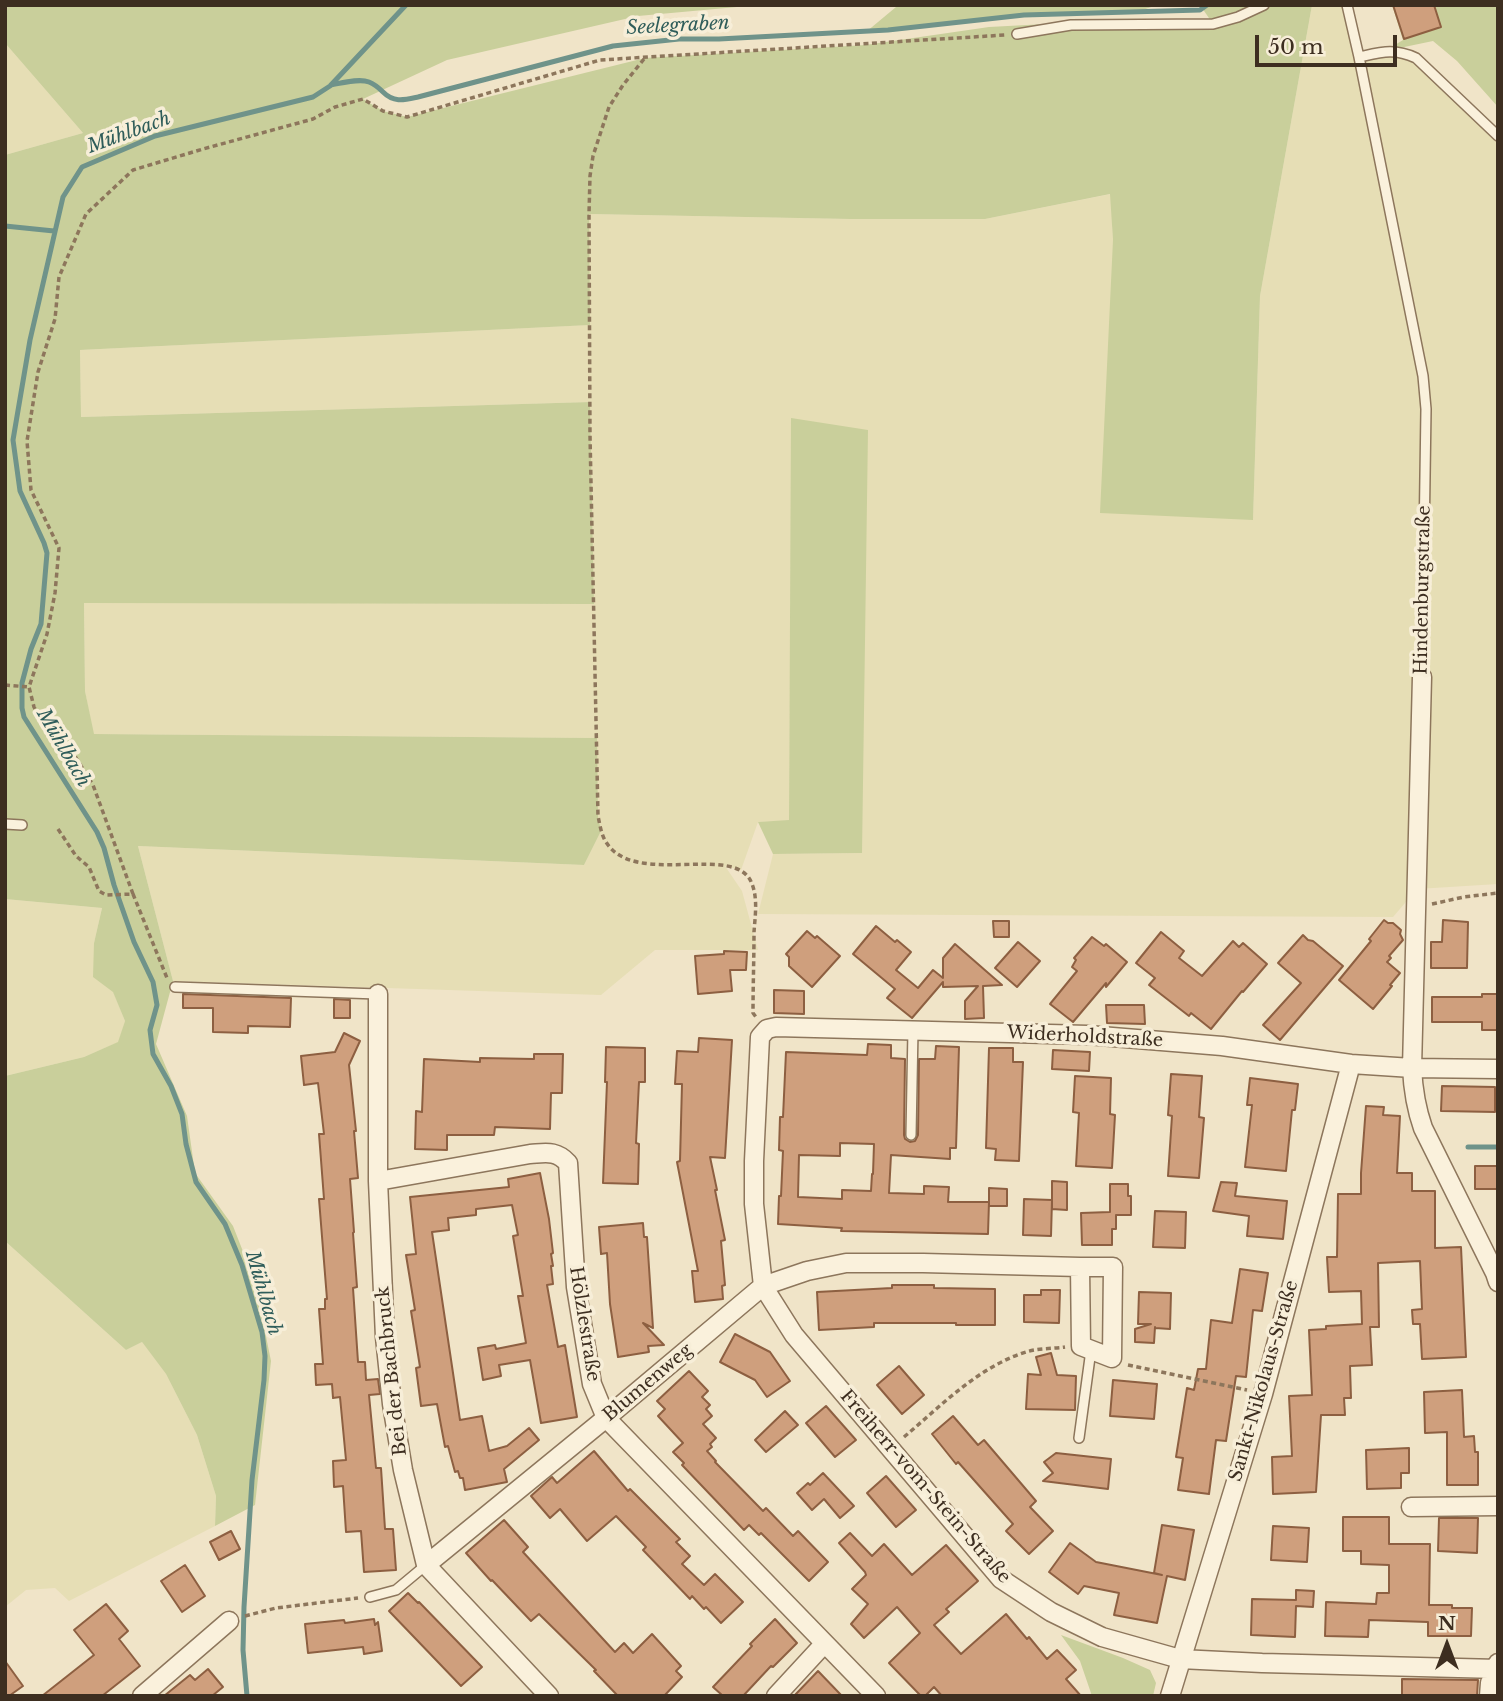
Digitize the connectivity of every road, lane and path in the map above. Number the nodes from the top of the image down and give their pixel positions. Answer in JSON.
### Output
{"nodes":[{"id":1,"x":1264,"y":5,"type":"edge"},
{"id":2,"x":1347,"y":5,"type":"edge"},
{"id":3,"x":1017,"y":34,"type":"joint"},
{"id":4,"x":1359,"y":57,"type":"junction"},
{"id":5,"x":645,"y":58,"type":"junction"},
{"id":6,"x":1498,"y":136,"type":"edge"},
{"id":7,"x":1422,"y":677,"type":"joint"},
{"id":8,"x":5,"y":685,"type":"edge"},
{"id":9,"x":29,"y":687,"type":"junction"},
{"id":10,"x":5,"y":824,"type":"edge"},
{"id":11,"x":22,"y":825,"type":"dead end"},
{"id":12,"x":58,"y":829,"type":"dead end"},
{"id":13,"x":1498,"y":893,"type":"edge"},
{"id":14,"x":133,"y":894,"type":"junction"},
{"id":15,"x":1416,"y":907,"type":"junction"},
{"id":16,"x":175,"y":987,"type":"joint"},
{"id":17,"x":378,"y":994,"type":"joint"},
{"id":18,"x":913,"y":1030,"type":"junction"},
{"id":19,"x":763,"y":1033,"type":"junction"},
{"id":20,"x":1351,"y":1065,"type":"junction"},
{"id":21,"x":1412,"y":1068,"type":"junction"},
{"id":22,"x":1498,"y":1069,"type":"edge"},
{"id":23,"x":911,"y":1135,"type":"dead end"},
{"id":24,"x":378,"y":1181,"type":"junction"},
{"id":25,"x":1080,"y":1266,"type":"junction"},
{"id":26,"x":1498,"y":1282,"type":"edge"},
{"id":27,"x":763,"y":1286,"type":"junction"},
{"id":28,"x":1086,"y":1348,"type":"junction"},
{"id":29,"x":1112,"y":1358,"type":"junction"},
{"id":30,"x":1263,"y":1394,"type":"junction"},
{"id":31,"x":606,"y":1418,"type":"junction"},
{"id":32,"x":1079,"y":1438,"type":"dead end"},
{"id":33,"x":889,"y":1449,"type":"junction"},
{"id":34,"x":1498,"y":1506,"type":"edge"},
{"id":35,"x":1411,"y":1507,"type":"dead end"},
{"id":36,"x":425,"y":1565,"type":"junction"},
{"id":37,"x":370,"y":1597,"type":"joint"},
{"id":38,"x":254,"y":1613,"type":"dead end"},
{"id":39,"x":229,"y":1621,"type":"dead end"},
{"id":40,"x":824,"y":1644,"type":"junction"},
{"id":41,"x":1180,"y":1659,"type":"junction"},
{"id":42,"x":1498,"y":1663,"type":"edge"},
{"id":43,"x":1498,"y":1669,"type":"edge"},
{"id":44,"x":142,"y":1696,"type":"edge"},
{"id":45,"x":549,"y":1696,"type":"edge"},
{"id":46,"x":776,"y":1696,"type":"edge"},
{"id":47,"x":876,"y":1696,"type":"edge"},
{"id":48,"x":1170,"y":1696,"type":"edge"},
{"id":49,"x":1489,"y":1696,"type":"edge"}],
"edges":[{"from":1,"to":3,"type":"lane"},
{"from":2,"to":4,"type":"lane","name":"Hindenburgstraße"},
{"from":3,"to":5,"type":"path"},
{"from":4,"to":6,"type":"lane"},
{"from":4,"to":7,"type":"lane","name":"Hindenburgstraße"},
{"from":5,"to":9,"type":"path"},
{"from":5,"to":19,"type":"path"},
{"from":7,"to":15,"type":"street","name":"Hindenburgstraße"},
{"from":8,"to":9,"type":"path"},
{"from":9,"to":14,"type":"path"},
{"from":10,"to":11,"type":"lane"},
{"from":12,"to":14,"type":"path"},
{"from":13,"to":15,"type":"path"},
{"from":14,"to":16,"type":"path"},
{"from":15,"to":21,"type":"street","name":"Hindenburgstraße"},
{"from":16,"to":17,"type":"lane"},
{"from":17,"to":24,"type":"street","name":"Bei der Bachbruck"},
{"from":18,"to":19,"type":"street","name":"Widerholdstraße"},
{"from":18,"to":20,"type":"street","name":"Widerholdstraße"},
{"from":18,"to":23,"type":"lane"},
{"from":19,"to":27,"type":"street","name":"Freiherr-vom-Stein-Straße"},
{"from":20,"to":21,"type":"street","name":"Widerholdstraße"},
{"from":20,"to":30,"type":"street","name":"Sankt-Nikolaus-Straße"},
{"from":21,"to":22,"type":"street","name":"Widerholdstraße"},
{"from":21,"to":26,"type":"street","name":"Hindenburgstraße"},
{"from":24,"to":31,"type":"street","name":"Hölzlestraße"},
{"from":24,"to":36,"type":"street","name":"Bei der Bachbruck"},
{"from":25,"to":27,"type":"street","name":"Blumenweg"},
{"from":25,"to":28,"type":"street"},
{"from":25,"to":29,"type":"street","name":"Blumenweg"},
{"from":27,"to":31,"type":"street","name":"Blumenweg"},
{"from":27,"to":33,"type":"street","name":"Freiherr-vom-Stein-Straße"},
{"from":28,"to":29,"type":"street"},
{"from":28,"to":32,"type":"lane"},
{"from":28,"to":33,"type":"path"},
{"from":29,"to":30,"type":"path"},
{"from":30,"to":41,"type":"street","name":"Sankt-Nikolaus-Straße"},
{"from":31,"to":36,"type":"street","name":"Blumenweg"},
{"from":31,"to":40,"type":"street","name":"Hölzlestraße"},
{"from":33,"to":41,"type":"street","name":"Freiherr-vom-Stein-Straße"},
{"from":34,"to":35,"type":"street"},
{"from":36,"to":37,"type":"lane","name":"Blumenweg"},
{"from":36,"to":45,"type":"street"},
{"from":37,"to":38,"type":"path"},
{"from":39,"to":44,"type":"street"},
{"from":40,"to":46,"type":"street"},
{"from":40,"to":47,"type":"street","name":"Hölzlestraße"},
{"from":41,"to":43,"type":"street","name":"Freiherr-vom-Stein-Straße"},
{"from":41,"to":48,"type":"street","name":"Sankt-Nikolaus-Straße"},
{"from":42,"to":43,"type":"street"},
{"from":43,"to":49,"type":"street"}]}
